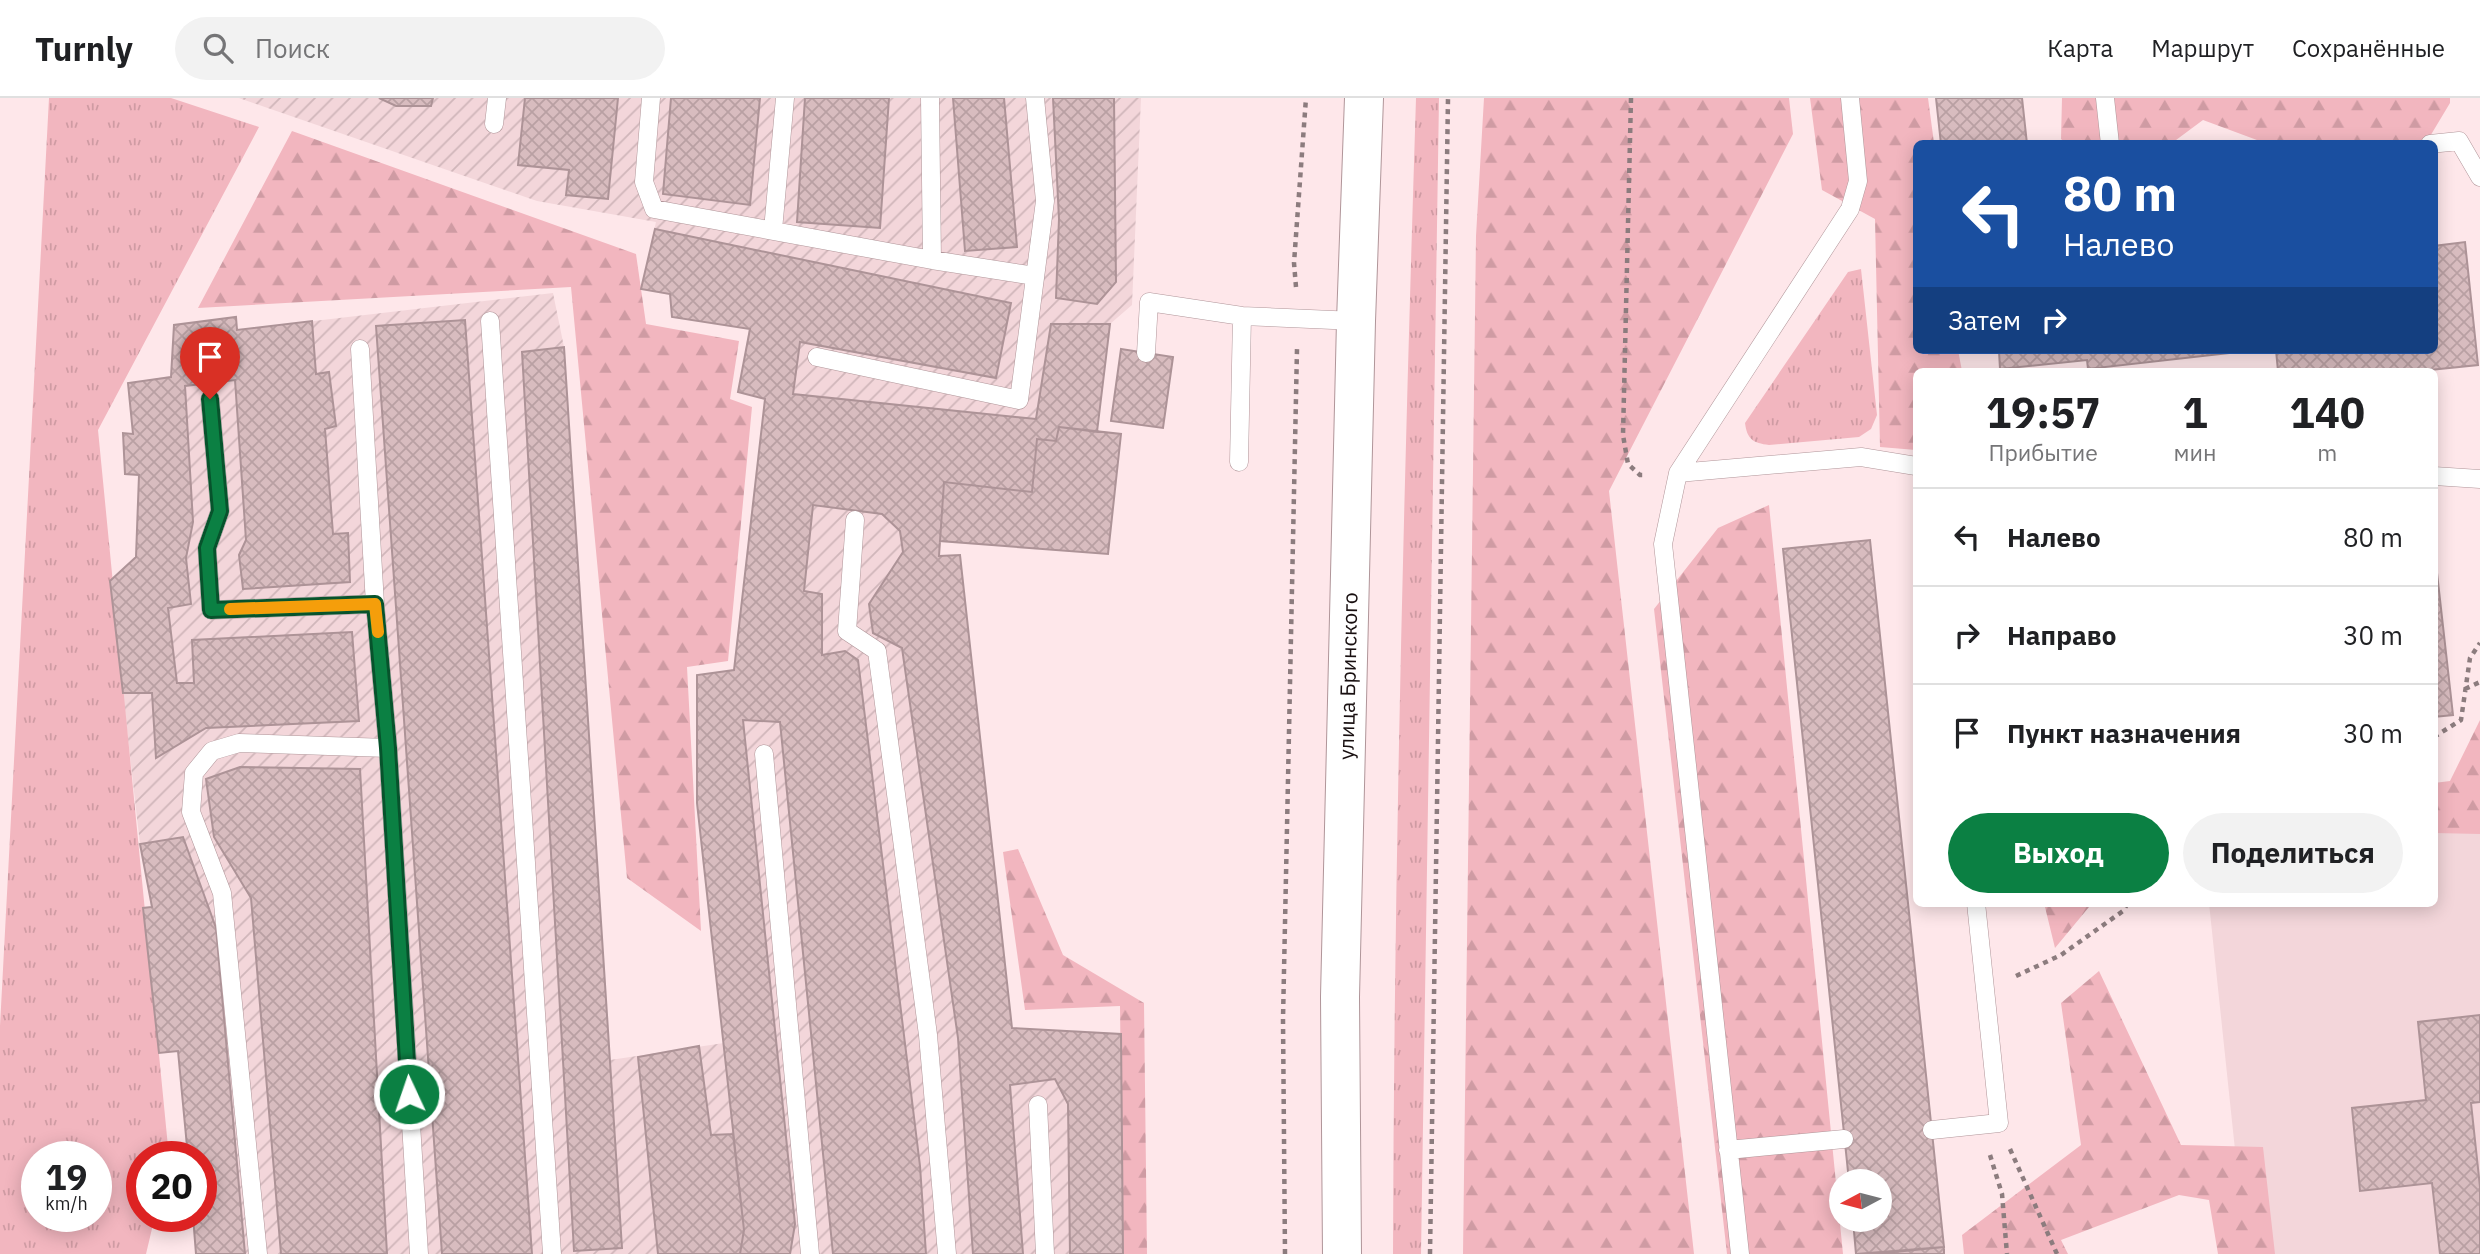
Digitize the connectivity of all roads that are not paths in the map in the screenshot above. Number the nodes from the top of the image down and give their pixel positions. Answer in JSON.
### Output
{"nodes":[{"id":1,"x":497,"y":98,"type":"edge"},
{"id":2,"x":651,"y":98,"type":"edge"},
{"id":3,"x":785,"y":98,"type":"edge"},
{"id":4,"x":930,"y":98,"type":"edge"},
{"id":5,"x":1035,"y":98,"type":"edge"},
{"id":6,"x":1364,"y":98,"type":"edge"},
{"id":7,"x":1850,"y":98,"type":"edge"},
{"id":8,"x":2105,"y":98,"type":"edge"},
{"id":9,"x":494,"y":124,"type":"dead end"},
{"id":10,"x":2110,"y":140,"type":"edge"},
{"id":11,"x":2438,"y":143,"type":"edge"},
{"id":12,"x":2480,"y":177,"type":"edge"},
{"id":13,"x":773,"y":230,"type":"junction"},
{"id":14,"x":932,"y":260,"type":"junction"},
{"id":15,"x":1035,"y":276,"type":"junction"},
{"id":16,"x":1242,"y":316,"type":"junction"},
{"id":17,"x":490,"y":321,"type":"dead end"},
{"id":18,"x":1356,"y":321,"type":"junction"},
{"id":19,"x":360,"y":349,"type":"dead end"},
{"id":20,"x":1146,"y":353,"type":"dead end"},
{"id":21,"x":817,"y":357,"type":"dead end"},
{"id":22,"x":210,"y":399,"type":"dead end"},
{"id":23,"x":1239,"y":463,"type":"dead end"},
{"id":24,"x":1913,"y":466,"type":"edge"},
{"id":25,"x":1678,"y":473,"type":"junction"},
{"id":26,"x":2438,"y":476,"type":"edge"},
{"id":27,"x":2480,"y":479,"type":"edge"},
{"id":28,"x":855,"y":520,"type":"dead end"},
{"id":29,"x":375,"y":604,"type":"junction"},
{"id":30,"x":388,"y":748,"type":"junction"},
{"id":31,"x":764,"y":754,"type":"dead end"},
{"id":32,"x":1976,"y":907,"type":"edge"},
{"id":33,"x":1038,"y":1105,"type":"dead end"},
{"id":34,"x":1931,"y":1130,"type":"dead end"},
{"id":35,"x":1844,"y":1139,"type":"dead end"},
{"id":36,"x":1728,"y":1150,"type":"junction"},
{"id":37,"x":258,"y":1254,"type":"edge"},
{"id":38,"x":419,"y":1254,"type":"edge"},
{"id":39,"x":552,"y":1254,"type":"edge"},
{"id":40,"x":810,"y":1254,"type":"edge"},
{"id":41,"x":947,"y":1254,"type":"edge"},
{"id":42,"x":1045,"y":1254,"type":"edge"},
{"id":43,"x":1342,"y":1254,"type":"edge"},
{"id":44,"x":1740,"y":1254,"type":"edge"}],
"edges":[{"from":1,"to":9,"type":"lane"},
{"from":2,"to":13,"type":"lane"},
{"from":3,"to":13,"type":"lane"},
{"from":4,"to":14,"type":"lane"},
{"from":5,"to":15,"type":"lane"},
{"from":6,"to":18,"type":"main road","name":"улица Бринского"},
{"from":7,"to":25,"type":"lane"},
{"from":8,"to":10,"type":"lane"},
{"from":11,"to":12,"type":"lane"},
{"from":13,"to":14,"type":"lane"},
{"from":14,"to":15,"type":"lane"},
{"from":15,"to":21,"type":"lane"},
{"from":16,"to":18,"type":"lane"},
{"from":16,"to":20,"type":"lane"},
{"from":16,"to":23,"type":"lane"},
{"from":17,"to":39,"type":"lane"},
{"from":18,"to":43,"type":"main road","name":"улица Бринского"},
{"from":19,"to":29,"type":"lane"},
{"from":22,"to":29,"type":"lane"},
{"from":24,"to":25,"type":"lane"},
{"from":25,"to":36,"type":"lane"},
{"from":26,"to":27,"type":"lane"},
{"from":28,"to":41,"type":"lane"},
{"from":29,"to":30,"type":"lane"},
{"from":30,"to":37,"type":"lane"},
{"from":30,"to":38,"type":"lane"},
{"from":31,"to":40,"type":"lane"},
{"from":32,"to":34,"type":"lane"},
{"from":33,"to":42,"type":"lane"},
{"from":35,"to":36,"type":"lane"},
{"from":36,"to":44,"type":"lane"}]}
